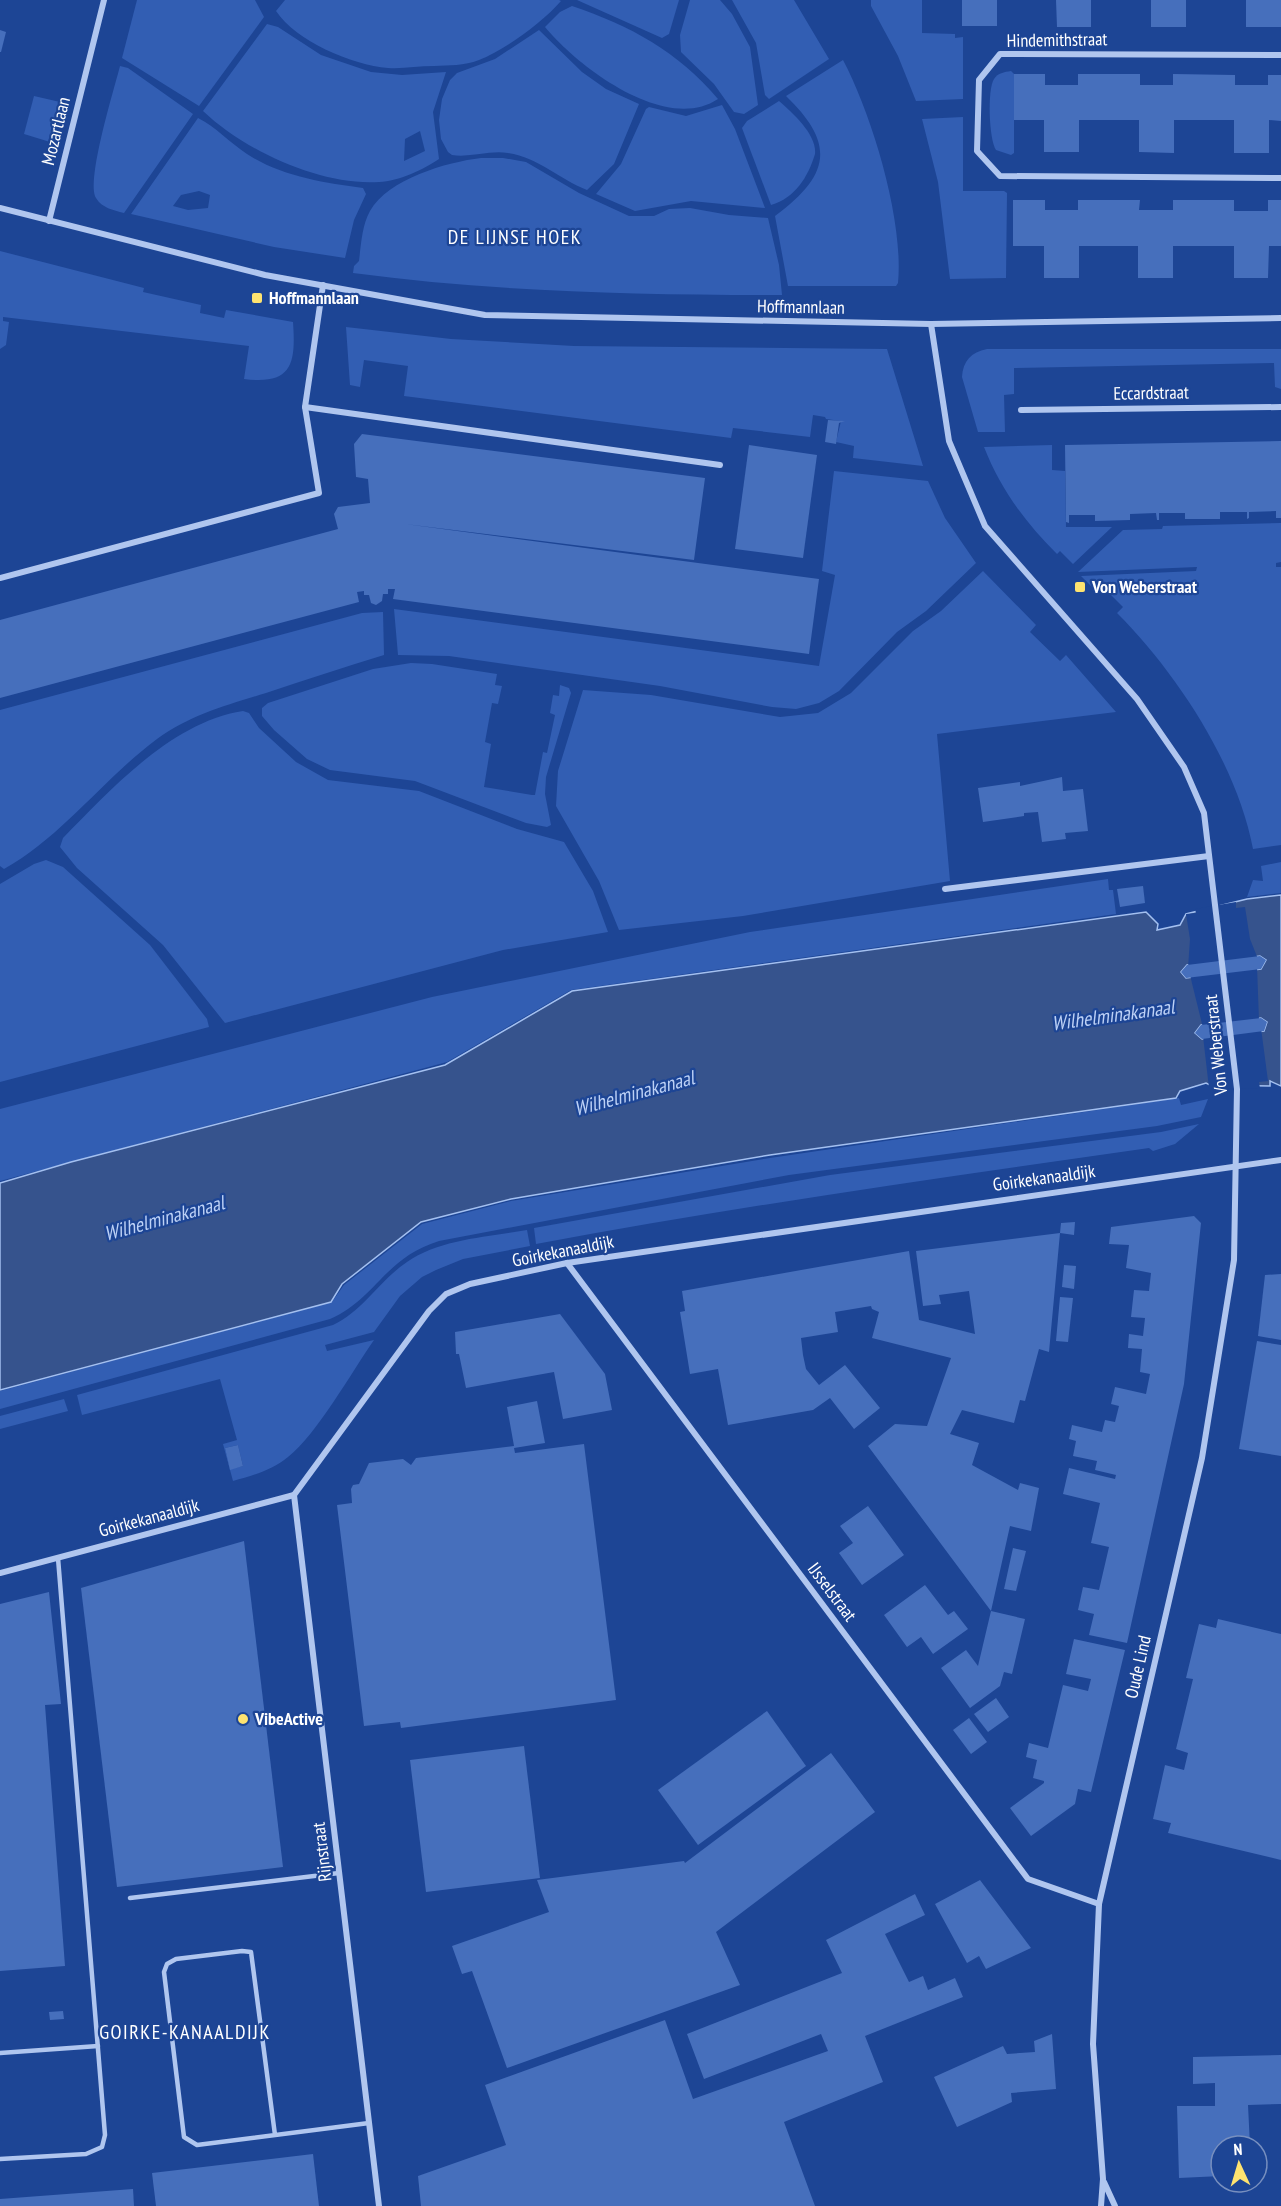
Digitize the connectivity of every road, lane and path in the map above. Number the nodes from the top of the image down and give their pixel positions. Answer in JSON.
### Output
{"nodes":[{"id":1,"x":104,"y":0,"type":"edge"},
{"id":2,"x":1281,"y":55,"type":"edge"},
{"id":3,"x":1281,"y":178,"type":"edge"},
{"id":4,"x":0,"y":208,"type":"edge"},
{"id":5,"x":49,"y":221,"type":"junction"},
{"id":6,"x":323,"y":285,"type":"junction"},
{"id":7,"x":1281,"y":318,"type":"edge"},
{"id":8,"x":931,"y":324,"type":"junction"},
{"id":9,"x":305,"y":407,"type":"junction"},
{"id":10,"x":1281,"y":407,"type":"edge"},
{"id":11,"x":1021,"y":410,"type":"dead end"},
{"id":12,"x":720,"y":465,"type":"dead end"},
{"id":13,"x":0,"y":578,"type":"edge"},
{"id":14,"x":1209,"y":856,"type":"junction"},
{"id":15,"x":945,"y":889,"type":"dead end"},
{"id":16,"x":1281,"y":1160,"type":"edge"},
{"id":17,"x":1238,"y":1164,"type":"junction"},
{"id":18,"x":567,"y":1263,"type":"junction"},
{"id":19,"x":294,"y":1495,"type":"junction"},
{"id":20,"x":58,"y":1558,"type":"junction"},
{"id":21,"x":0,"y":1573,"type":"edge"},
{"id":22,"x":339,"y":1873,"type":"junction"},
{"id":23,"x":130,"y":1898,"type":"dead end"},
{"id":24,"x":1099,"y":1904,"type":"junction"},
{"id":25,"x":98,"y":2046,"type":"junction"},
{"id":26,"x":0,"y":2053,"type":"edge"},
{"id":27,"x":369,"y":2122,"type":"junction"},
{"id":28,"x":275,"y":2135,"type":"junction"},
{"id":29,"x":0,"y":2159,"type":"edge"},
{"id":30,"x":1103,"y":2179,"type":"junction"},
{"id":31,"x":379,"y":2206,"type":"edge"},
{"id":32,"x":1101,"y":2206,"type":"edge"},
{"id":33,"x":1114,"y":2206,"type":"edge"}],
"edges":[{"from":1,"to":5,"type":"street","name":"Mozartlaan"},
{"from":2,"to":3,"type":"street","name":"Hindemithstraat"},
{"from":4,"to":5,"type":"street"},
{"from":5,"to":6,"type":"street","name":"Hoffmannlaan"},
{"from":6,"to":8,"type":"street","name":"Hoffmannlaan"},
{"from":6,"to":9,"type":"street"},
{"from":7,"to":8,"type":"street","name":"Hoffmannlaan"},
{"from":8,"to":14,"type":"street","name":"Von Weberstraat"},
{"from":9,"to":12,"type":"street"},
{"from":9,"to":13,"type":"street"},
{"from":10,"to":11,"type":"street","name":"Eccardstraat"},
{"from":14,"to":15,"type":"street"},
{"from":14,"to":17,"type":"street","name":"Von Weberstraat"},
{"from":16,"to":17,"type":"street","name":"Goirkekanaaldijk"},
{"from":17,"to":18,"type":"street","name":"Goirkekanaaldijk"},
{"from":17,"to":24,"type":"street","name":"Oude Lind"},
{"from":18,"to":19,"type":"street","name":"Goirkekanaaldijk"},
{"from":18,"to":24,"type":"street","name":"IJsselstraat"},
{"from":19,"to":20,"type":"street","name":"Goirkekanaaldijk"},
{"from":19,"to":22,"type":"street","name":"Rijnstraat"},
{"from":20,"to":21,"type":"street","name":"Goirkekanaaldijk"},
{"from":20,"to":25,"type":"lane"},
{"from":22,"to":23,"type":"lane"},
{"from":22,"to":27,"type":"street","name":"Rijnstraat"},
{"from":24,"to":30,"type":"street","name":"Oude Lind"},
{"from":25,"to":26,"type":"lane"},
{"from":25,"to":29,"type":"lane"},
{"from":27,"to":28,"type":"lane"},
{"from":27,"to":31,"type":"street","name":"Rijnstraat"},
{"from":28,"to":28,"type":"lane"},
{"from":30,"to":32,"type":"street","name":"Oude Lind"},
{"from":30,"to":33,"type":"street","name":"Oude Lind"}]}
